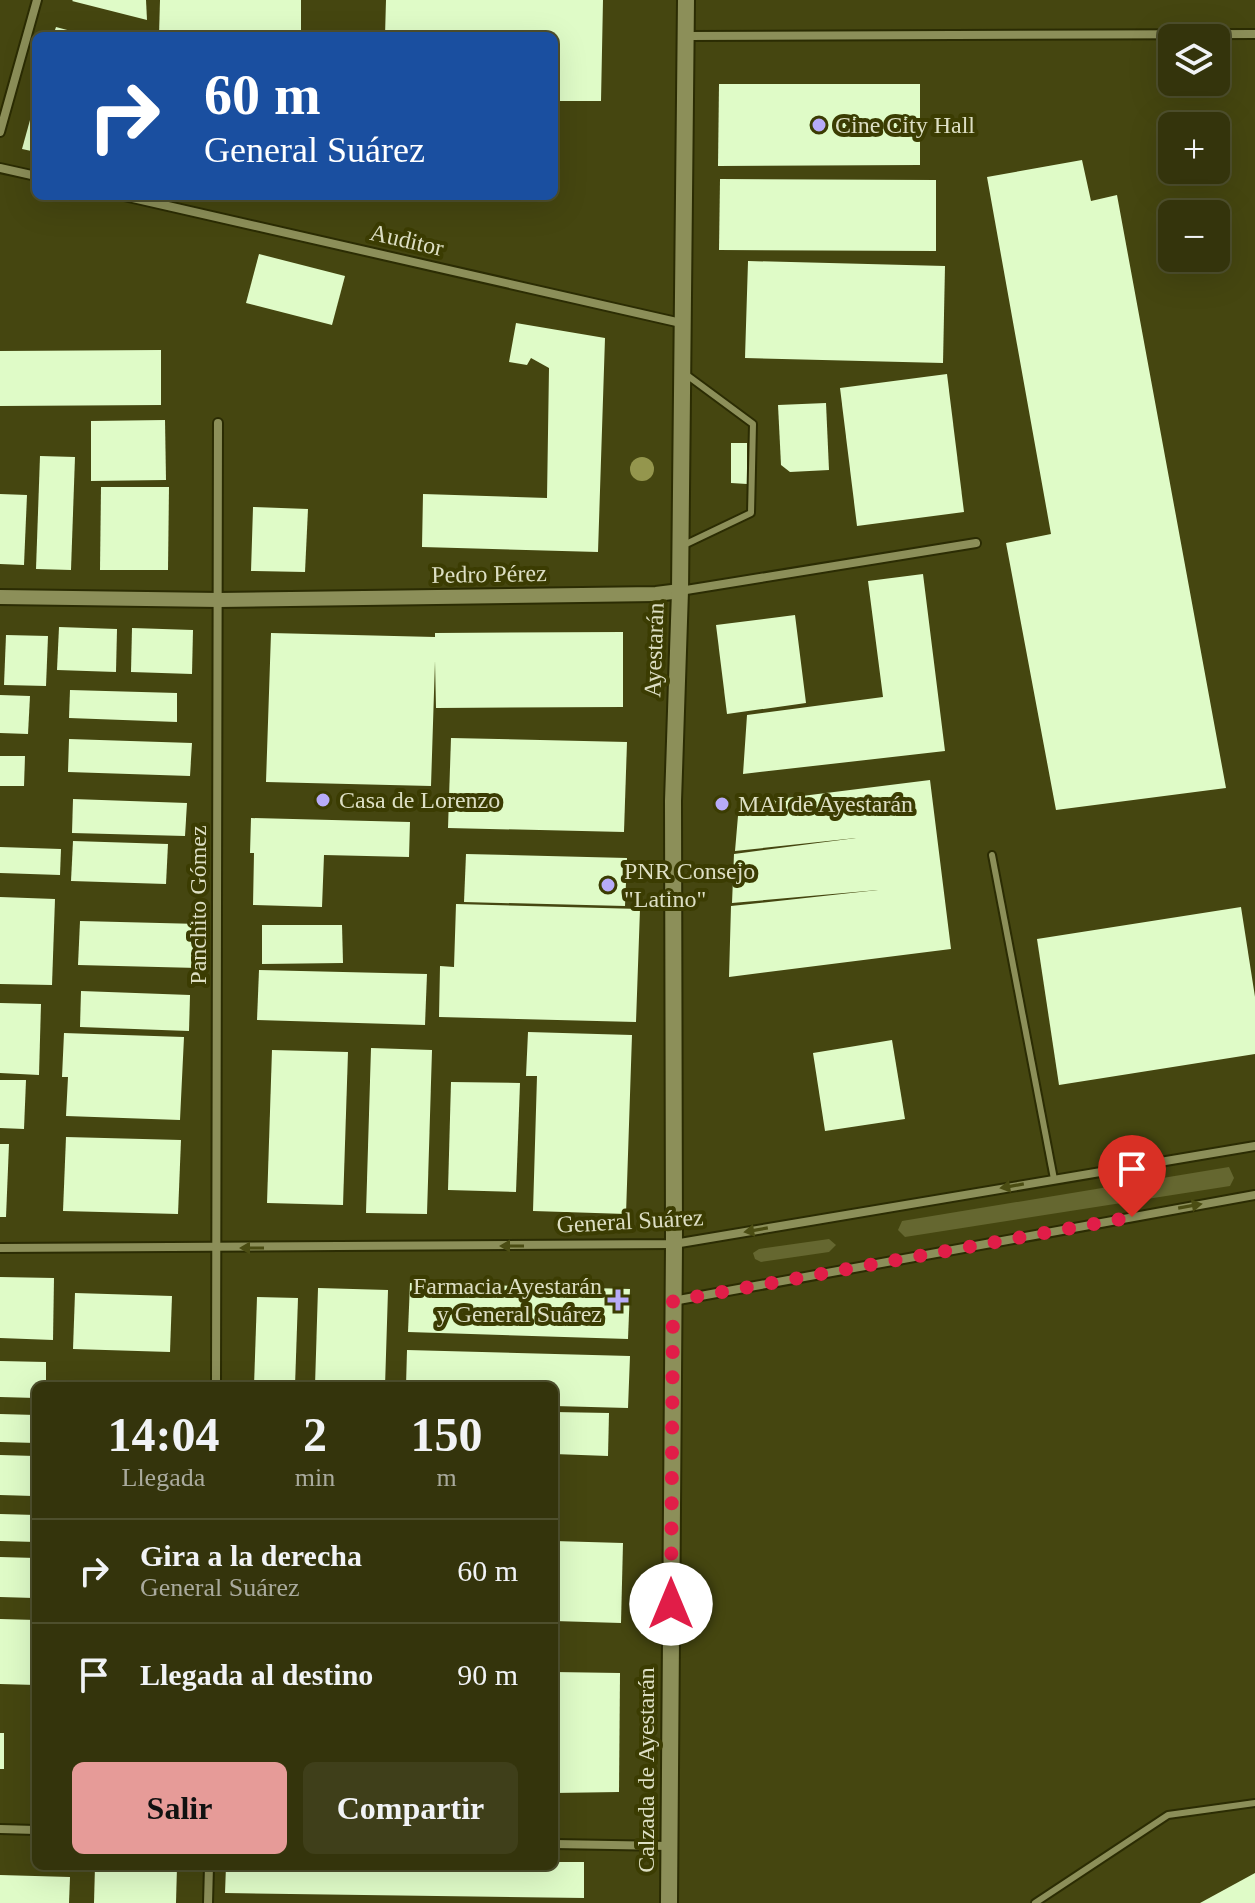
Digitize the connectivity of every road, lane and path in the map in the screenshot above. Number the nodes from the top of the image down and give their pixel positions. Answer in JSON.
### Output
{"nodes":[{"id":1,"x":37,"y":0,"type":"edge"},
{"id":2,"x":686,"y":0,"type":"edge"},
{"id":3,"x":1255,"y":34,"type":"edge"},
{"id":4,"x":686,"y":36,"type":"junction"},
{"id":5,"x":0,"y":132,"type":"edge"},
{"id":6,"x":0,"y":168,"type":"edge"},
{"id":7,"x":32,"y":175,"type":"edge"},
{"id":8,"x":142,"y":200,"type":"edge"},
{"id":9,"x":681,"y":323,"type":"junction"},
{"id":10,"x":681,"y":372,"type":"junction"},
{"id":11,"x":218,"y":423,"type":"dead end"},
{"id":12,"x":976,"y":543,"type":"dead end"},
{"id":13,"x":680,"y":547,"type":"junction"},
{"id":14,"x":680,"y":591,"type":"junction"},
{"id":15,"x":0,"y":597,"type":"edge"},
{"id":16,"x":219,"y":600,"type":"junction"},
{"id":17,"x":992,"y":855,"type":"dead end"},
{"id":18,"x":1255,"y":1146,"type":"edge"},
{"id":19,"x":1054,"y":1179,"type":"junction"},
{"id":20,"x":1255,"y":1195,"type":"edge"},
{"id":21,"x":674,"y":1244,"type":"junction"},
{"id":22,"x":0,"y":1248,"type":"edge"},
{"id":23,"x":218,"y":1248,"type":"junction"},
{"id":24,"x":673,"y":1301,"type":"junction"},
{"id":25,"x":216,"y":1382,"type":"edge"},
{"id":26,"x":1255,"y":1803,"type":"edge"},
{"id":27,"x":0,"y":1829,"type":"edge"},
{"id":28,"x":32,"y":1830,"type":"edge"},
{"id":29,"x":558,"y":1844,"type":"edge"},
{"id":30,"x":669,"y":1846,"type":"junction"},
{"id":31,"x":209,"y":1870,"type":"edge"},
{"id":32,"x":208,"y":1903,"type":"edge"},
{"id":33,"x":669,"y":1903,"type":"edge"},
{"id":34,"x":1035,"y":1903,"type":"edge"}],
"edges":[{"from":1,"to":5,"type":"street"},
{"from":2,"to":4,"type":"main road","name":"Ayestarán"},
{"from":3,"to":4,"type":"street"},
{"from":4,"to":9,"type":"main road","name":"Ayestarán"},
{"from":6,"to":7,"type":"street"},
{"from":8,"to":9,"type":"street","name":"Auditor"},
{"from":9,"to":10,"type":"main road","name":"Ayestarán"},
{"from":10,"to":13,"type":"main road","name":"Ayestarán"},
{"from":10,"to":13,"type":"lane"},
{"from":11,"to":16,"type":"street","name":"Panchito Gómez"},
{"from":12,"to":14,"type":"street","name":"Pedro Pérez"},
{"from":13,"to":14,"type":"main road","name":"Ayestarán"},
{"from":14,"to":16,"type":"street","name":"Pedro Pérez"},
{"from":14,"to":21,"type":"main road","name":"Ayestarán"},
{"from":15,"to":16,"type":"street","name":"Pedro Pérez"},
{"from":16,"to":23,"type":"street","name":"Panchito Gómez"},
{"from":17,"to":19,"type":"lane"},
{"from":18,"to":19,"type":"street","name":"General Suárez"},
{"from":19,"to":21,"type":"street","name":"General Suárez","one_way":true},
{"from":24,"to":20,"type":"street","one_way":true},
{"from":21,"to":23,"type":"street","name":"General Suárez","one_way":true},
{"from":21,"to":24,"type":"main road","name":"Ayestarán"},
{"from":22,"to":23,"type":"street","name":"General Suárez"},
{"from":23,"to":25,"type":"street","name":"Panchito Gómez"},
{"from":24,"to":30,"type":"main road","name":"Calzada de Ayestarán"},
{"from":26,"to":34,"type":"lane"},
{"from":27,"to":28,"type":"street"},
{"from":29,"to":30,"type":"street"},
{"from":30,"to":33,"type":"main road","name":"Calzada de Ayestarán"},
{"from":31,"to":32,"type":"street"}]}
